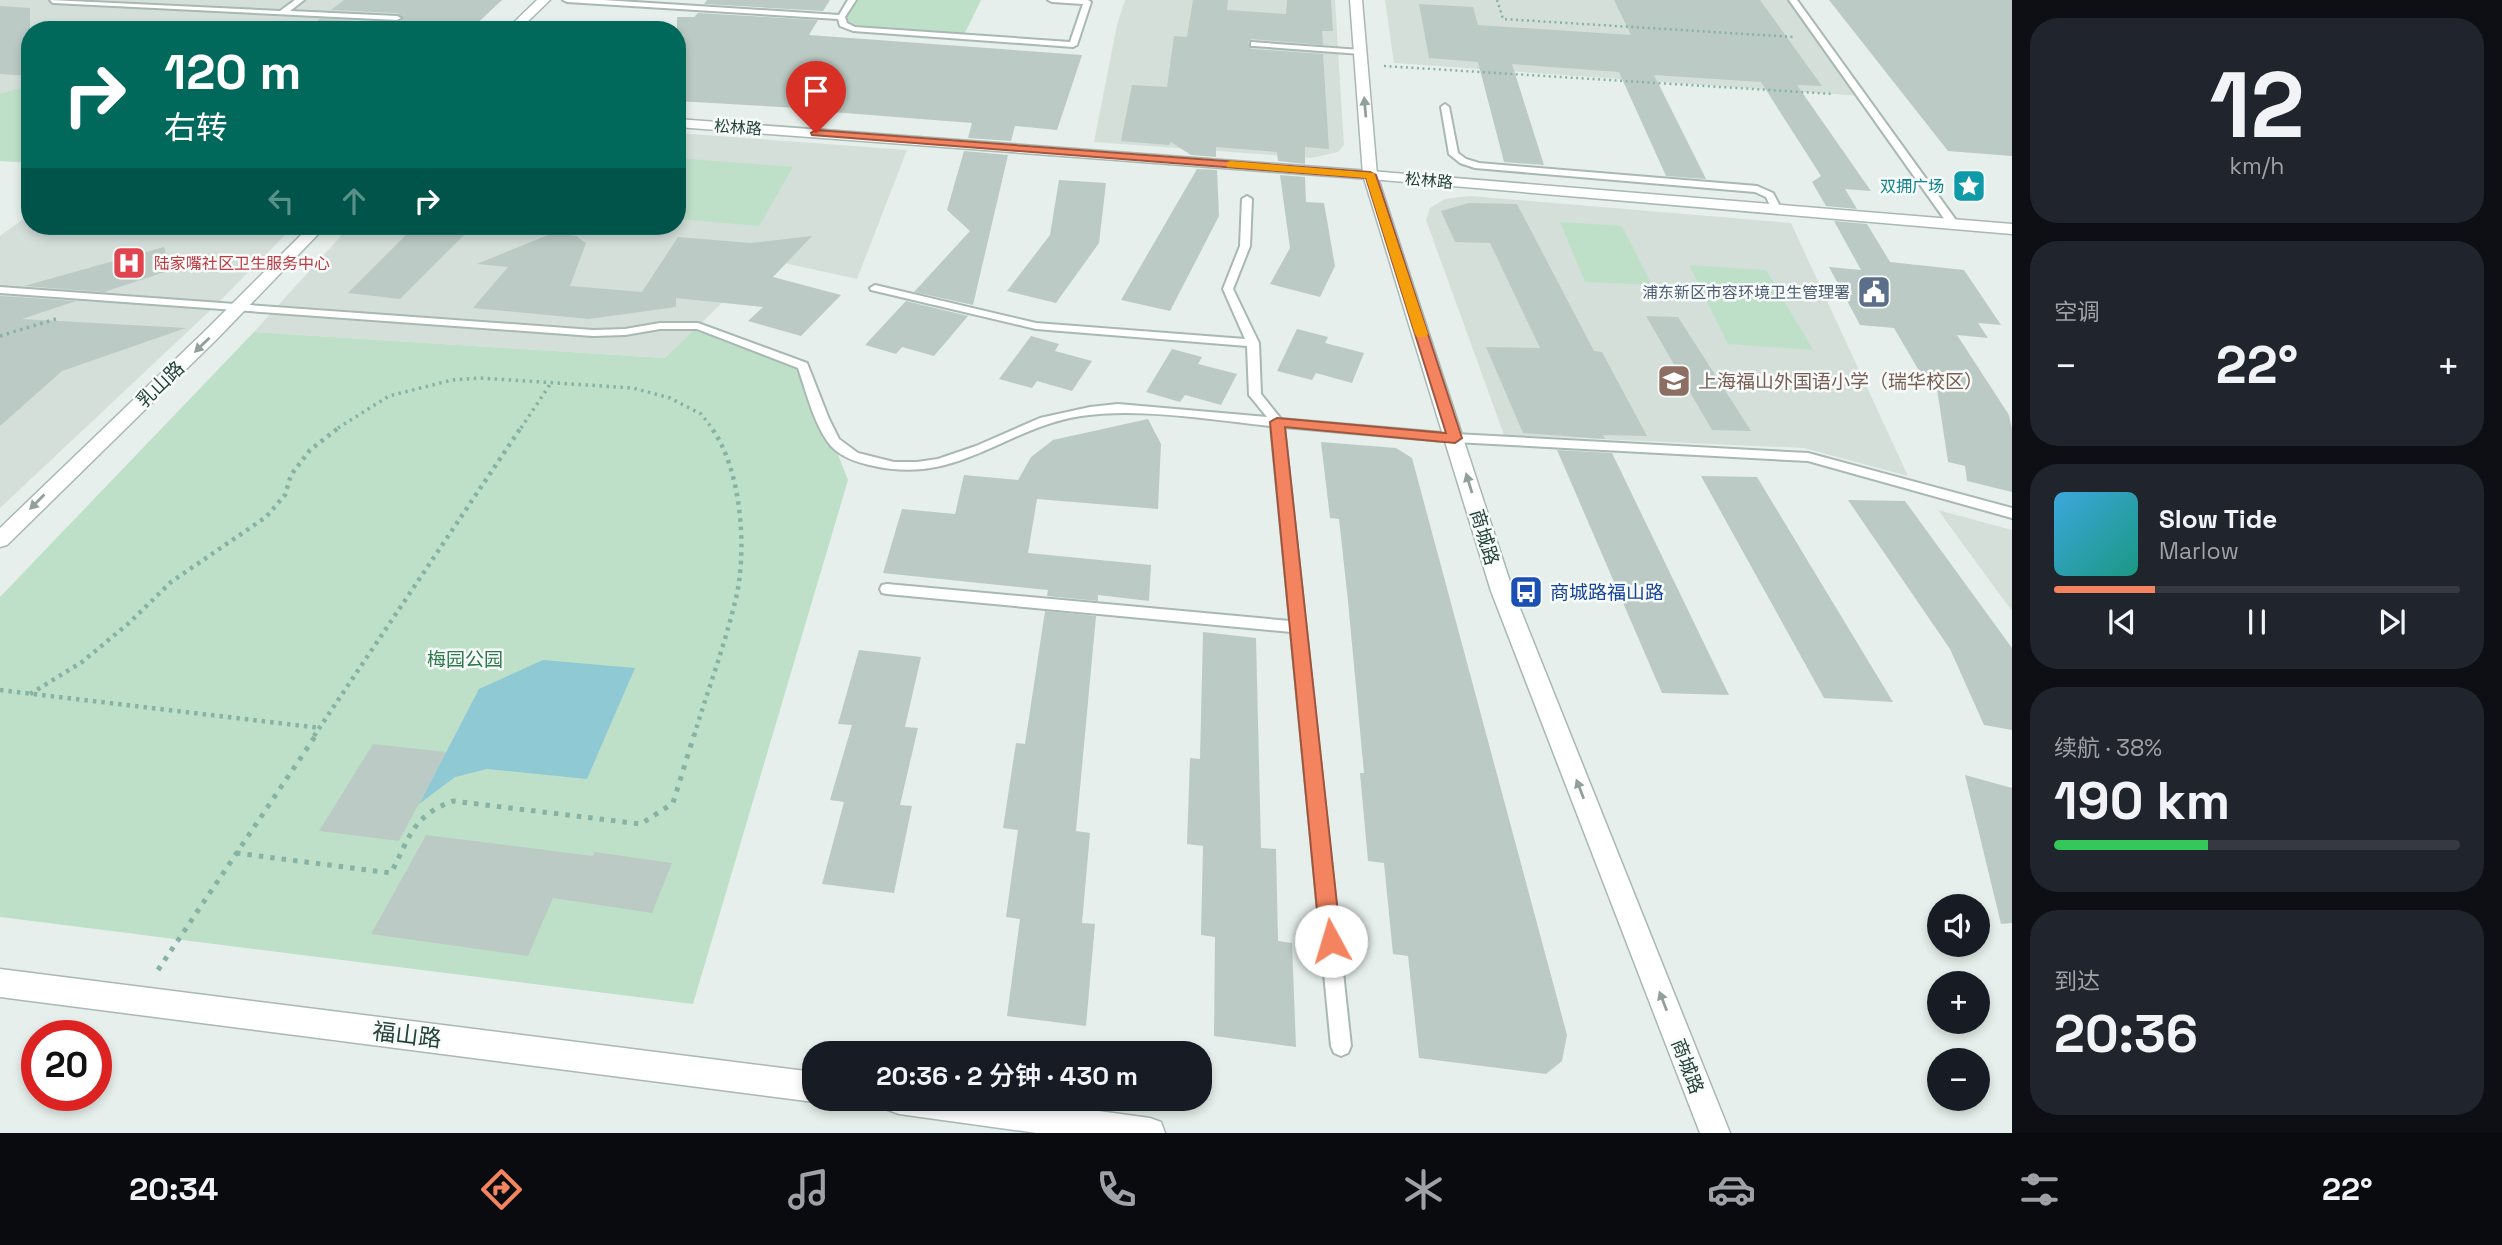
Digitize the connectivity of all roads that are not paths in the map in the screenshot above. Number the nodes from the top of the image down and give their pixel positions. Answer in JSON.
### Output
{"nodes":[{"id":1,"x":300,"y":0,"type":"edge"},
{"id":2,"x":544,"y":0,"type":"edge"},
{"id":3,"x":568,"y":0,"type":"edge"},
{"id":4,"x":852,"y":0,"type":"edge"},
{"id":5,"x":1052,"y":0,"type":"edge"},
{"id":6,"x":1356,"y":0,"type":"edge"},
{"id":7,"x":1793,"y":0,"type":"edge"},
{"id":8,"x":53,"y":1,"type":"edge"},
{"id":9,"x":282,"y":13,"type":"junction"},
{"id":10,"x":841,"y":17,"type":"junction"},
{"id":11,"x":397,"y":18,"type":"dead end"},
{"id":12,"x":522,"y":21,"type":"edge"},
{"id":13,"x":1254,"y":44,"type":"dead end"},
{"id":14,"x":1361,"y":58,"type":"junction"},
{"id":15,"x":1445,"y":107,"type":"dead end"},
{"id":16,"x":686,"y":123,"type":"edge"},
{"id":17,"x":1370,"y":175,"type":"junction"},
{"id":18,"x":1247,"y":199,"type":"dead end"},
{"id":19,"x":1777,"y":209,"type":"junction"},
{"id":20,"x":1954,"y":225,"type":"junction"},
{"id":21,"x":2012,"y":229,"type":"edge"},
{"id":22,"x":309,"y":235,"type":"edge"},
{"id":23,"x":875,"y":288,"type":"dead end"},
{"id":24,"x":0,"y":290,"type":"edge"},
{"id":25,"x":240,"y":306,"type":"junction"},
{"id":26,"x":1253,"y":343,"type":"junction"},
{"id":27,"x":1277,"y":422,"type":"junction"},
{"id":28,"x":1455,"y":438,"type":"junction"},
{"id":29,"x":2012,"y":513,"type":"edge"},
{"id":30,"x":0,"y":540,"type":"edge"},
{"id":31,"x":887,"y":589,"type":"dead end"},
{"id":32,"x":1298,"y":627,"type":"junction"},
{"id":33,"x":0,"y":983,"type":"edge"},
{"id":34,"x":1342,"y":1046,"type":"dead end"},
{"id":35,"x":802,"y":1085,"type":"edge"},
{"id":36,"x":988,"y":1111,"type":"edge"},
{"id":37,"x":1150,"y":1133,"type":"edge"},
{"id":38,"x":1714,"y":1133,"type":"edge"}],
"edges":[{"from":1,"to":9,"type":"lane"},
{"from":2,"to":12,"type":"street"},
{"from":3,"to":10,"type":"lane"},
{"from":4,"to":10,"type":"lane"},
{"from":5,"to":10,"type":"lane"},
{"from":6,"to":14,"type":"street","name":"商城路"},
{"from":7,"to":20,"type":"lane"},
{"from":8,"to":9,"type":"lane"},
{"from":9,"to":11,"type":"lane"},
{"from":13,"to":14,"type":"lane"},
{"from":17,"to":14,"type":"street","name":"商城路","one_way":true},
{"from":15,"to":19,"type":"lane"},
{"from":16,"to":17,"type":"street","name":"松林路"},
{"from":17,"to":19,"type":"street","name":"松林路"},
{"from":17,"to":28,"type":"street","name":"商城路"},
{"from":18,"to":26,"type":"lane"},
{"from":19,"to":20,"type":"street","name":"松林路"},
{"from":20,"to":21,"type":"street","name":"松林路"},
{"from":22,"to":25,"type":"street","name":"乳山路"},
{"from":23,"to":26,"type":"lane"},
{"from":24,"to":25,"type":"lane"},
{"from":25,"to":27,"type":"lane"},
{"from":25,"to":30,"type":"street","name":"乳山路","one_way":true},
{"from":26,"to":27,"type":"lane"},
{"from":27,"to":28,"type":"lane"},
{"from":27,"to":32,"type":"lane"},
{"from":28,"to":29,"type":"lane"},
{"from":38,"to":28,"type":"street","name":"商城路","one_way":true},
{"from":31,"to":32,"type":"lane"},
{"from":32,"to":34,"type":"lane"},
{"from":33,"to":35,"type":"street","name":"福山路"},
{"from":36,"to":37,"type":"street"}]}
